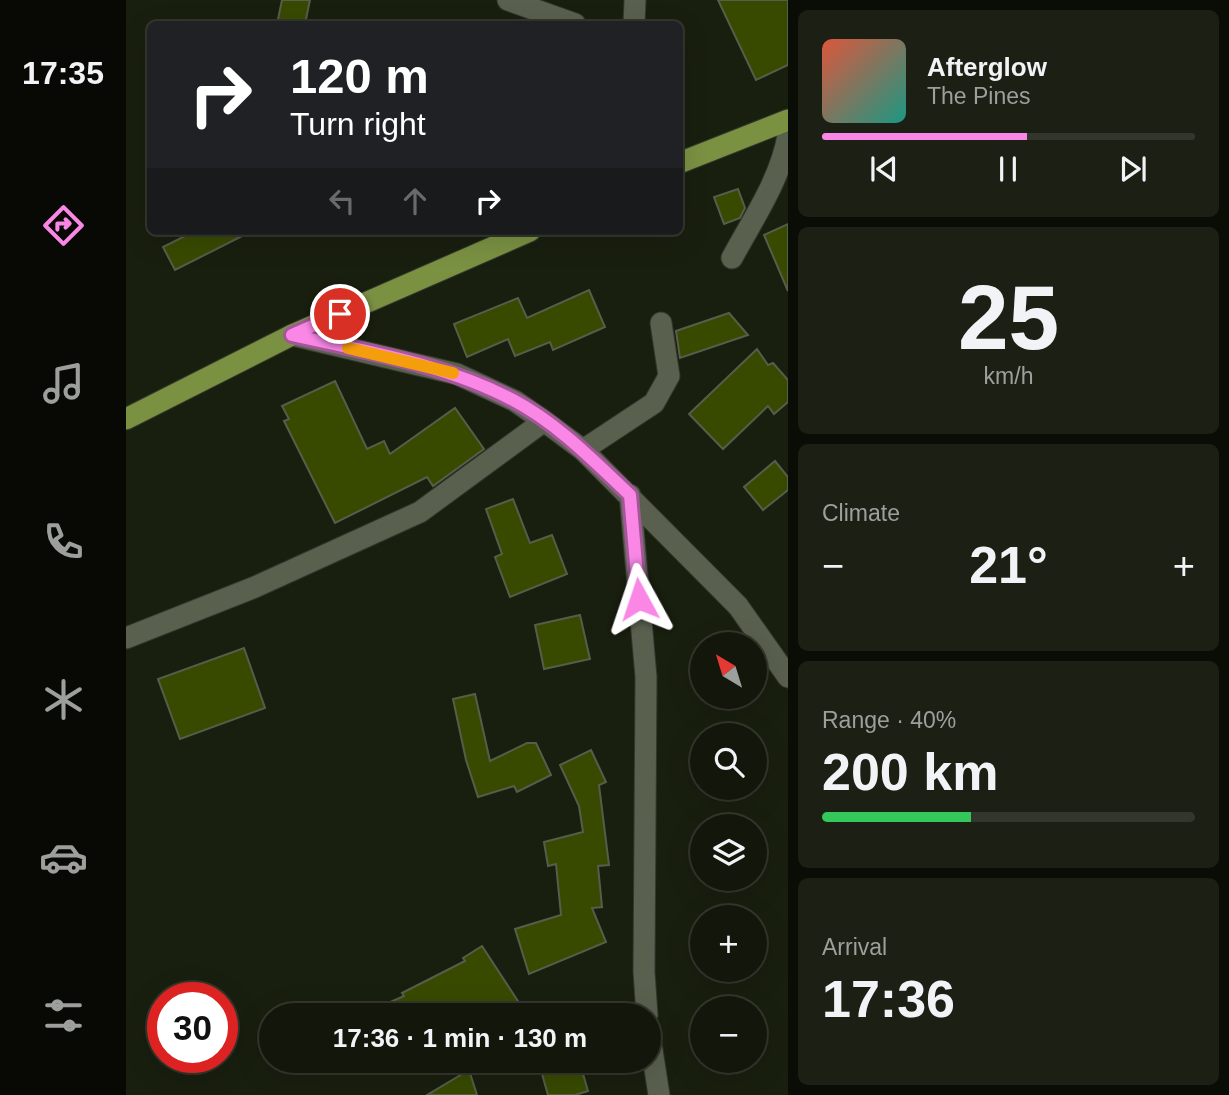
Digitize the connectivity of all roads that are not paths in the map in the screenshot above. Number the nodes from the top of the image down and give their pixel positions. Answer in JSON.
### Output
{"nodes":[{"id":1,"x":508,"y":0,"type":"edge"},
{"id":2,"x":635,"y":0,"type":"edge"},
{"id":3,"x":567,"y":21,"type":"edge"},
{"id":4,"x":635,"y":21,"type":"edge"},
{"id":5,"x":788,"y":120,"type":"edge"},
{"id":6,"x":788,"y":136,"type":"edge"},
{"id":7,"x":683,"y":161,"type":"edge"},
{"id":8,"x":521,"y":235,"type":"edge"},
{"id":9,"x":733,"y":258,"type":"dead end"},
{"id":10,"x":661,"y":323,"type":"dead end"},
{"id":11,"x":292,"y":335,"type":"junction"},
{"id":12,"x":126,"y":419,"type":"edge"},
{"id":13,"x":544,"y":421,"type":"junction"},
{"id":14,"x":583,"y":450,"type":"junction"},
{"id":15,"x":630,"y":495,"type":"junction"},
{"id":16,"x":126,"y":638,"type":"edge"},
{"id":17,"x":788,"y":677,"type":"edge"},
{"id":18,"x":646,"y":1003,"type":"edge"},
{"id":19,"x":656,"y":1073,"type":"edge"},
{"id":20,"x":659,"y":1095,"type":"edge"}],
"edges":[{"from":1,"to":3,"type":"street"},
{"from":2,"to":4,"type":"street"},
{"from":5,"to":7,"type":"main road"},
{"from":6,"to":9,"type":"street"},
{"from":8,"to":11,"type":"main road"},
{"from":10,"to":14,"type":"street"},
{"from":11,"to":12,"type":"main road"},
{"from":11,"to":13,"type":"street"},
{"from":13,"to":14,"type":"street"},
{"from":13,"to":16,"type":"street"},
{"from":14,"to":15,"type":"street"},
{"from":15,"to":17,"type":"street"},
{"from":15,"to":18,"type":"street"},
{"from":19,"to":20,"type":"street"}]}
